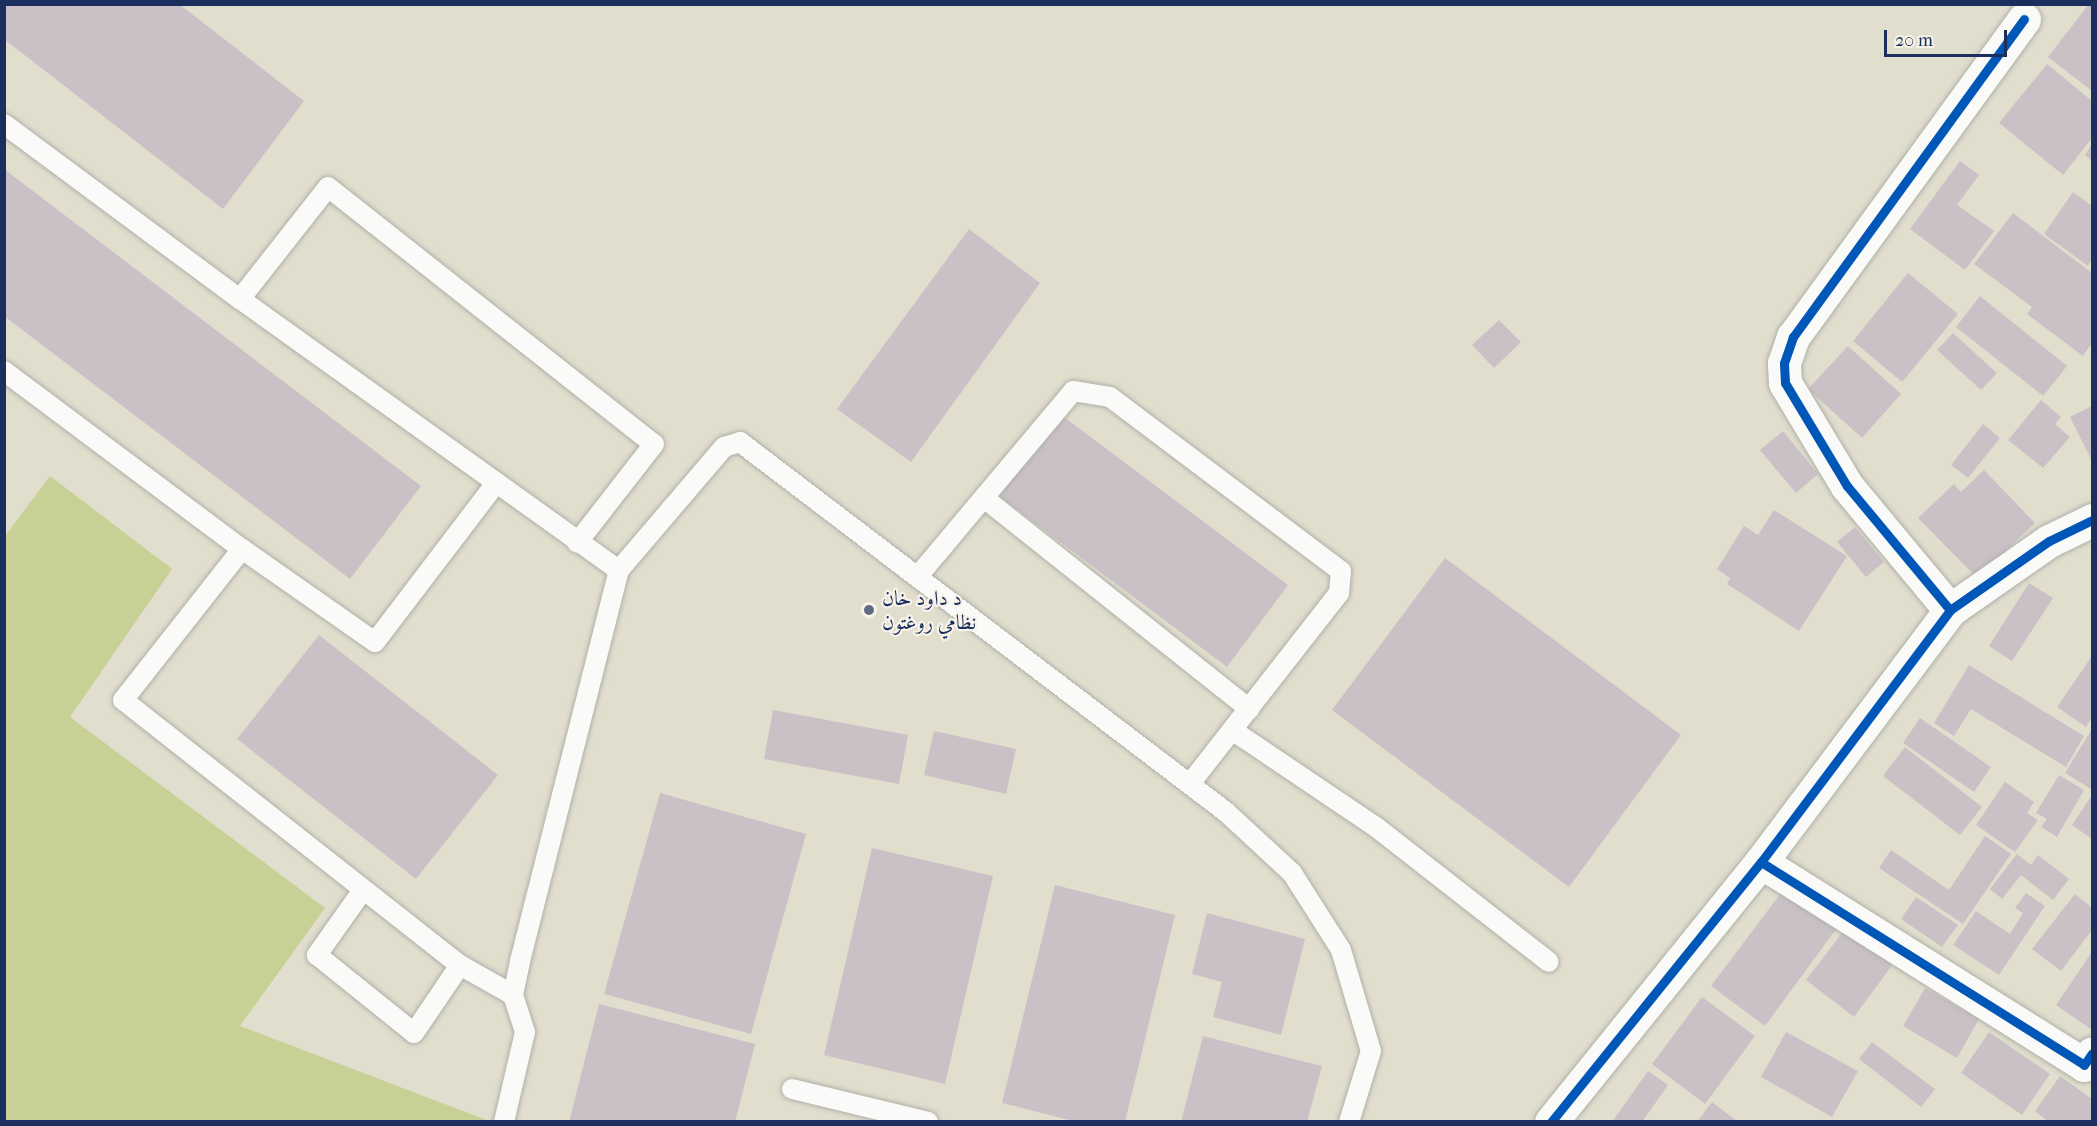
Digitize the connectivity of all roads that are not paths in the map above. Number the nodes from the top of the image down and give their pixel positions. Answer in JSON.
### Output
{"nodes":[{"id":1,"x":2024,"y":19,"type":"dead end"},
{"id":2,"x":4,"y":124,"type":"edge"},
{"id":3,"x":240,"y":298,"type":"junction"},
{"id":4,"x":4,"y":371,"type":"edge"},
{"id":5,"x":496,"y":483,"type":"junction"},
{"id":6,"x":984,"y":498,"type":"junction"},
{"id":7,"x":2092,"y":520,"type":"edge"},
{"id":8,"x":577,"y":543,"type":"junction"},
{"id":9,"x":242,"y":549,"type":"junction"},
{"id":10,"x":619,"y":570,"type":"junction"},
{"id":11,"x":918,"y":576,"type":"junction"},
{"id":12,"x":1950,"y":610,"type":"junction"},
{"id":13,"x":1249,"y":709,"type":"junction"},
{"id":14,"x":1232,"y":730,"type":"junction"},
{"id":15,"x":1190,"y":784,"type":"junction"},
{"id":16,"x":1761,"y":862,"type":"junction"},
{"id":17,"x":363,"y":890,"type":"junction"},
{"id":18,"x":1549,"y":962,"type":"dead end"},
{"id":19,"x":460,"y":964,"type":"junction"},
{"id":20,"x":513,"y":995,"type":"junction"},
{"id":21,"x":2092,"y":1053,"type":"edge"},
{"id":22,"x":792,"y":1089,"type":"dead end"},
{"id":23,"x":504,"y":1122,"type":"edge"},
{"id":24,"x":928,"y":1122,"type":"edge"},
{"id":25,"x":1349,"y":1122,"type":"edge"},
{"id":26,"x":1551,"y":1122,"type":"edge"}],
"edges":[{"from":1,"to":12,"type":"street"},
{"from":2,"to":3,"type":"lane"},
{"from":3,"to":5,"type":"lane"},
{"from":3,"to":8,"type":"lane"},
{"from":4,"to":9,"type":"lane"},
{"from":5,"to":8,"type":"lane"},
{"from":5,"to":9,"type":"lane"},
{"from":6,"to":11,"type":"lane"},
{"from":6,"to":13,"type":"lane"},
{"from":6,"to":13,"type":"lane"},
{"from":7,"to":12,"type":"street"},
{"from":8,"to":10,"type":"lane"},
{"from":9,"to":17,"type":"lane"},
{"from":10,"to":11,"type":"lane"},
{"from":10,"to":20,"type":"lane"},
{"from":11,"to":15,"type":"lane"},
{"from":12,"to":16,"type":"street"},
{"from":13,"to":14,"type":"lane"},
{"from":14,"to":15,"type":"lane"},
{"from":14,"to":18,"type":"lane"},
{"from":15,"to":25,"type":"lane"},
{"from":16,"to":21,"type":"street"},
{"from":16,"to":26,"type":"street"},
{"from":17,"to":19,"type":"lane"},
{"from":17,"to":19,"type":"lane"},
{"from":19,"to":20,"type":"lane"},
{"from":20,"to":23,"type":"lane"},
{"from":22,"to":24,"type":"lane"}]}
